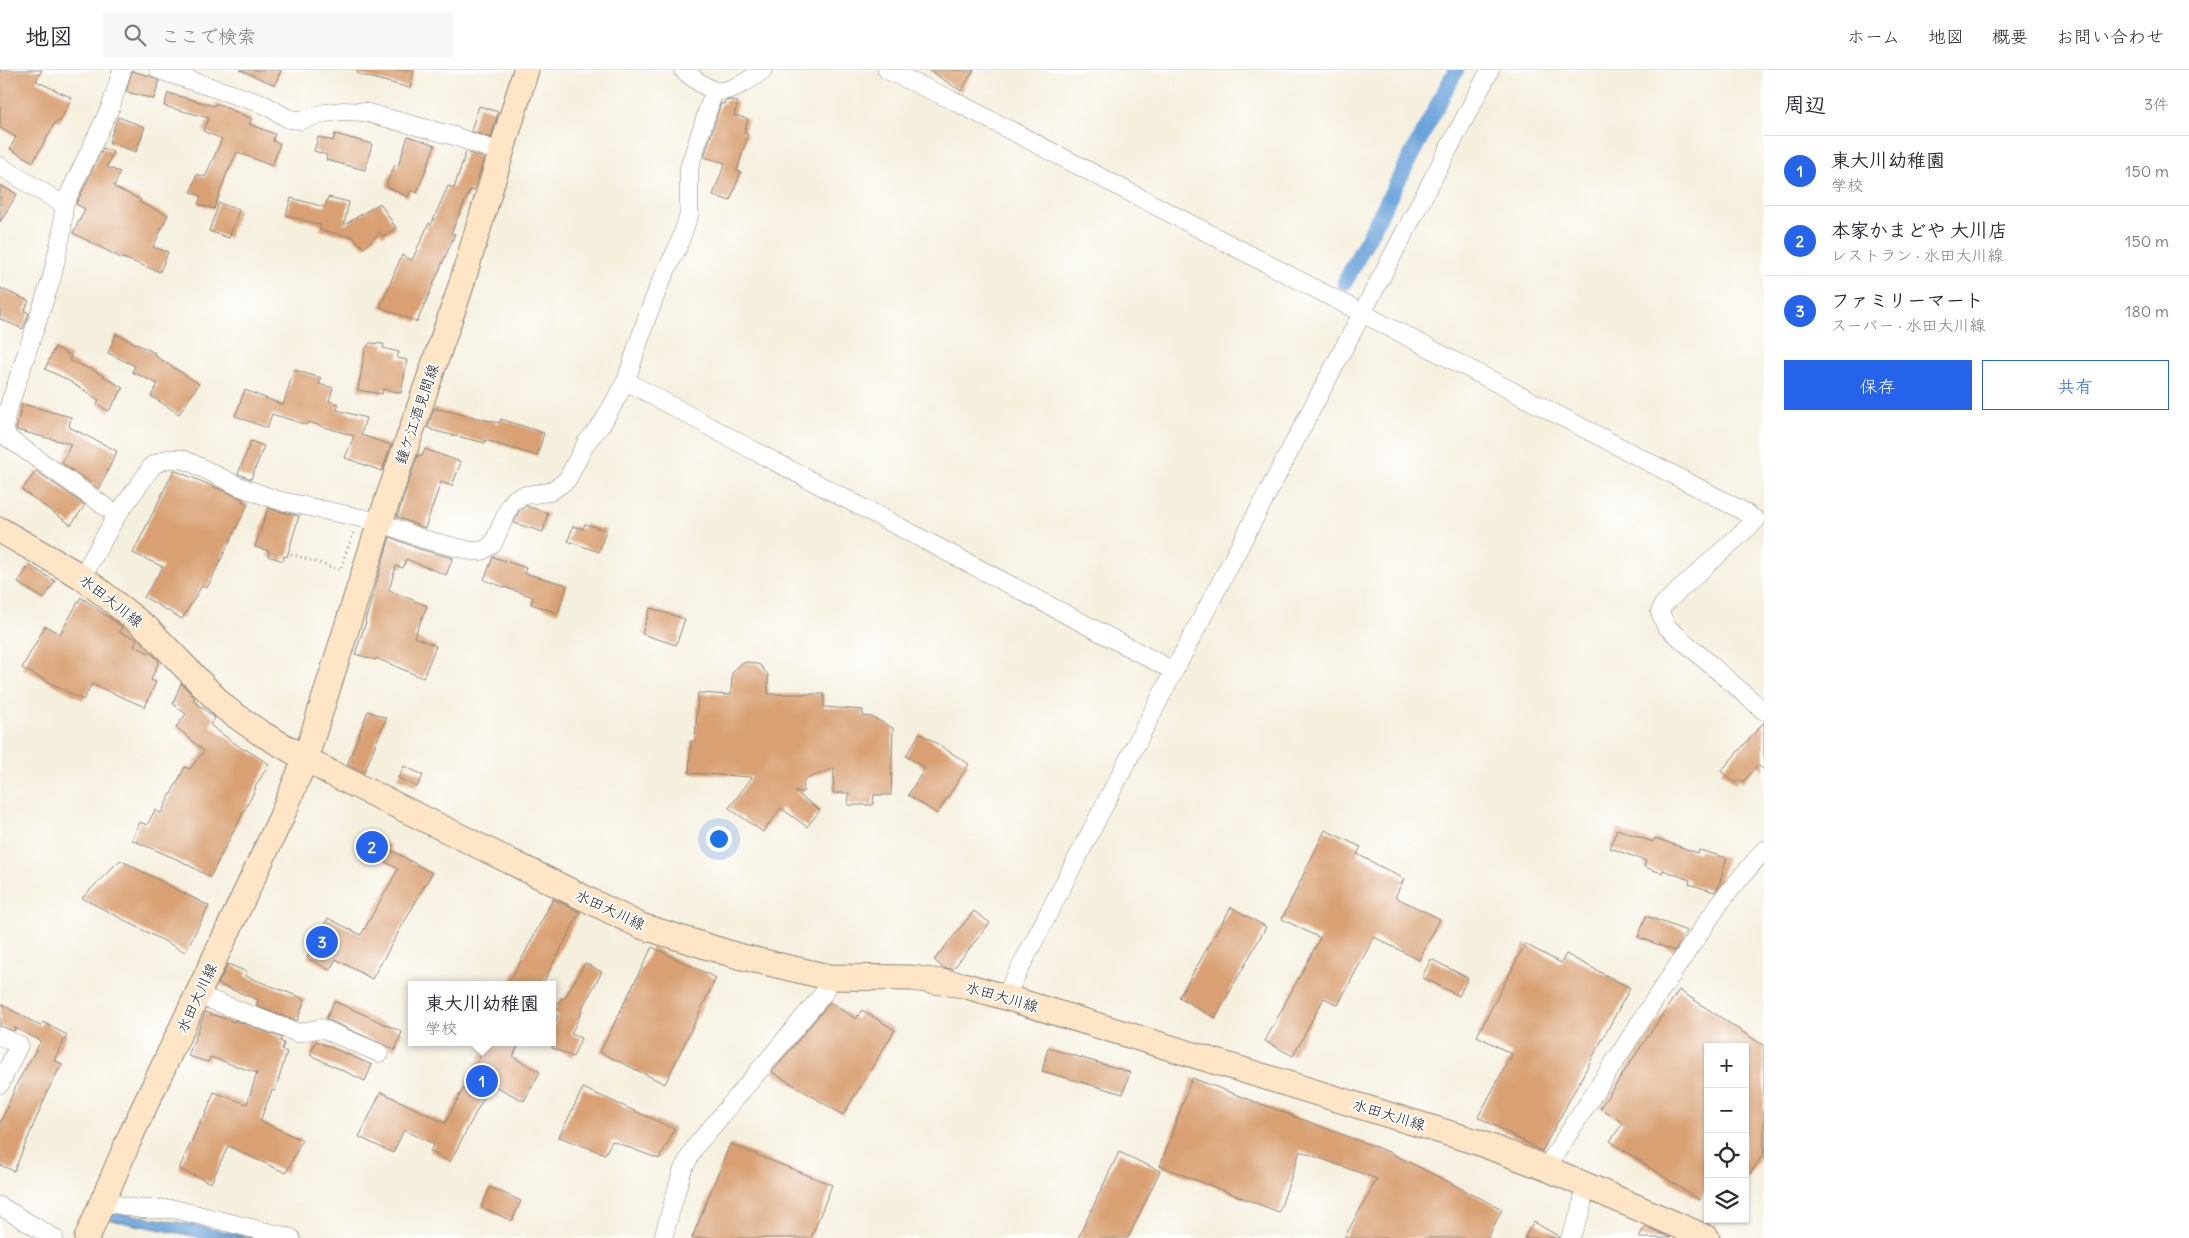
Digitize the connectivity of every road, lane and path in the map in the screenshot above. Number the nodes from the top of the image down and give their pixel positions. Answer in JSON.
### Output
{"nodes":[{"id":1,"x":122,"y":70,"type":"edge"},
{"id":2,"x":159,"y":70,"type":"edge"},
{"id":3,"x":526,"y":70,"type":"edge"},
{"id":4,"x":683,"y":70,"type":"edge"},
{"id":5,"x":763,"y":70,"type":"edge"},
{"id":6,"x":887,"y":70,"type":"edge"},
{"id":7,"x":1490,"y":70,"type":"edge"},
{"id":8,"x":714,"y":90,"type":"junction"},
{"id":9,"x":502,"y":153,"type":"junction"},
{"id":10,"x":0,"y":166,"type":"edge"},
{"id":11,"x":64,"y":205,"type":"junction"},
{"id":12,"x":1363,"y":312,"type":"junction"},
{"id":13,"x":626,"y":381,"type":"junction"},
{"id":14,"x":117,"y":515,"type":"junction"},
{"id":15,"x":370,"y":520,"type":"junction"},
{"id":16,"x":0,"y":530,"type":"edge"},
{"id":17,"x":291,"y":554,"type":"dead end"},
{"id":18,"x":82,"y":577,"type":"junction"},
{"id":19,"x":1174,"y":671,"type":"junction"},
{"id":20,"x":1764,"y":711,"type":"edge"},
{"id":21,"x":306,"y":757,"type":"junction"},
{"id":22,"x":1764,"y":850,"type":"edge"},
{"id":23,"x":828,"y":977,"type":"junction"},
{"id":24,"x":198,"y":995,"type":"junction"},
{"id":25,"x":1005,"y":996,"type":"junction"},
{"id":26,"x":0,"y":1036,"type":"edge"},
{"id":27,"x":379,"y":1053,"type":"dead end"},
{"id":28,"x":0,"y":1084,"type":"edge"},
{"id":29,"x":1546,"y":1168,"type":"junction"},
{"id":30,"x":1585,"y":1186,"type":"junction"},
{"id":31,"x":104,"y":1202,"type":"junction"},
{"id":32,"x":0,"y":1206,"type":"edge"},
{"id":33,"x":54,"y":1238,"type":"edge"},
{"id":34,"x":87,"y":1238,"type":"edge"},
{"id":35,"x":291,"y":1238,"type":"edge"},
{"id":36,"x":663,"y":1238,"type":"edge"},
{"id":37,"x":1570,"y":1238,"type":"edge"},
{"id":38,"x":1707,"y":1238,"type":"edge"}],
"edges":[{"from":1,"to":11,"type":"street"},
{"from":2,"to":9,"type":"street"},
{"from":3,"to":9,"type":"main road","name":"鐘ケ江酒見間線"},
{"from":4,"to":8,"type":"street"},
{"from":5,"to":8,"type":"street"},
{"from":6,"to":12,"type":"street"},
{"from":7,"to":12,"type":"street"},
{"from":8,"to":13,"type":"street"},
{"from":9,"to":15,"type":"main road","name":"鐘ケ江酒見間線"},
{"from":10,"to":11,"type":"street"},
{"from":11,"to":14,"type":"street"},
{"from":12,"to":19,"type":"street"},
{"from":12,"to":20,"type":"street"},
{"from":13,"to":15,"type":"street"},
{"from":13,"to":19,"type":"street"},
{"from":14,"to":15,"type":"street"},
{"from":14,"to":18,"type":"street"},
{"from":15,"to":17,"type":"path"},
{"from":15,"to":21,"type":"main road","name":"鐘ケ江酒見間線"},
{"from":16,"to":18,"type":"main road","name":"水田大川線"},
{"from":18,"to":21,"type":"main road","name":"水田大川線"},
{"from":19,"to":25,"type":"street"},
{"from":21,"to":23,"type":"main road","name":"水田大川線"},
{"from":21,"to":24,"type":"main road","name":"水田大川線"},
{"from":22,"to":29,"type":"street"},
{"from":23,"to":25,"type":"main road","name":"水田大川線"},
{"from":23,"to":36,"type":"street"},
{"from":24,"to":27,"type":"street"},
{"from":24,"to":31,"type":"main road","name":"水田大川線"},
{"from":25,"to":29,"type":"main road","name":"水田大川線"},
{"from":26,"to":28,"type":"street"},
{"from":29,"to":30,"type":"main road","name":"水田大川線"},
{"from":30,"to":37,"type":"street"},
{"from":30,"to":38,"type":"main road","name":"水田大川線"},
{"from":31,"to":34,"type":"main road","name":"水田大川線"},
{"from":31,"to":35,"type":"street"},
{"from":32,"to":33,"type":"street"}]}
